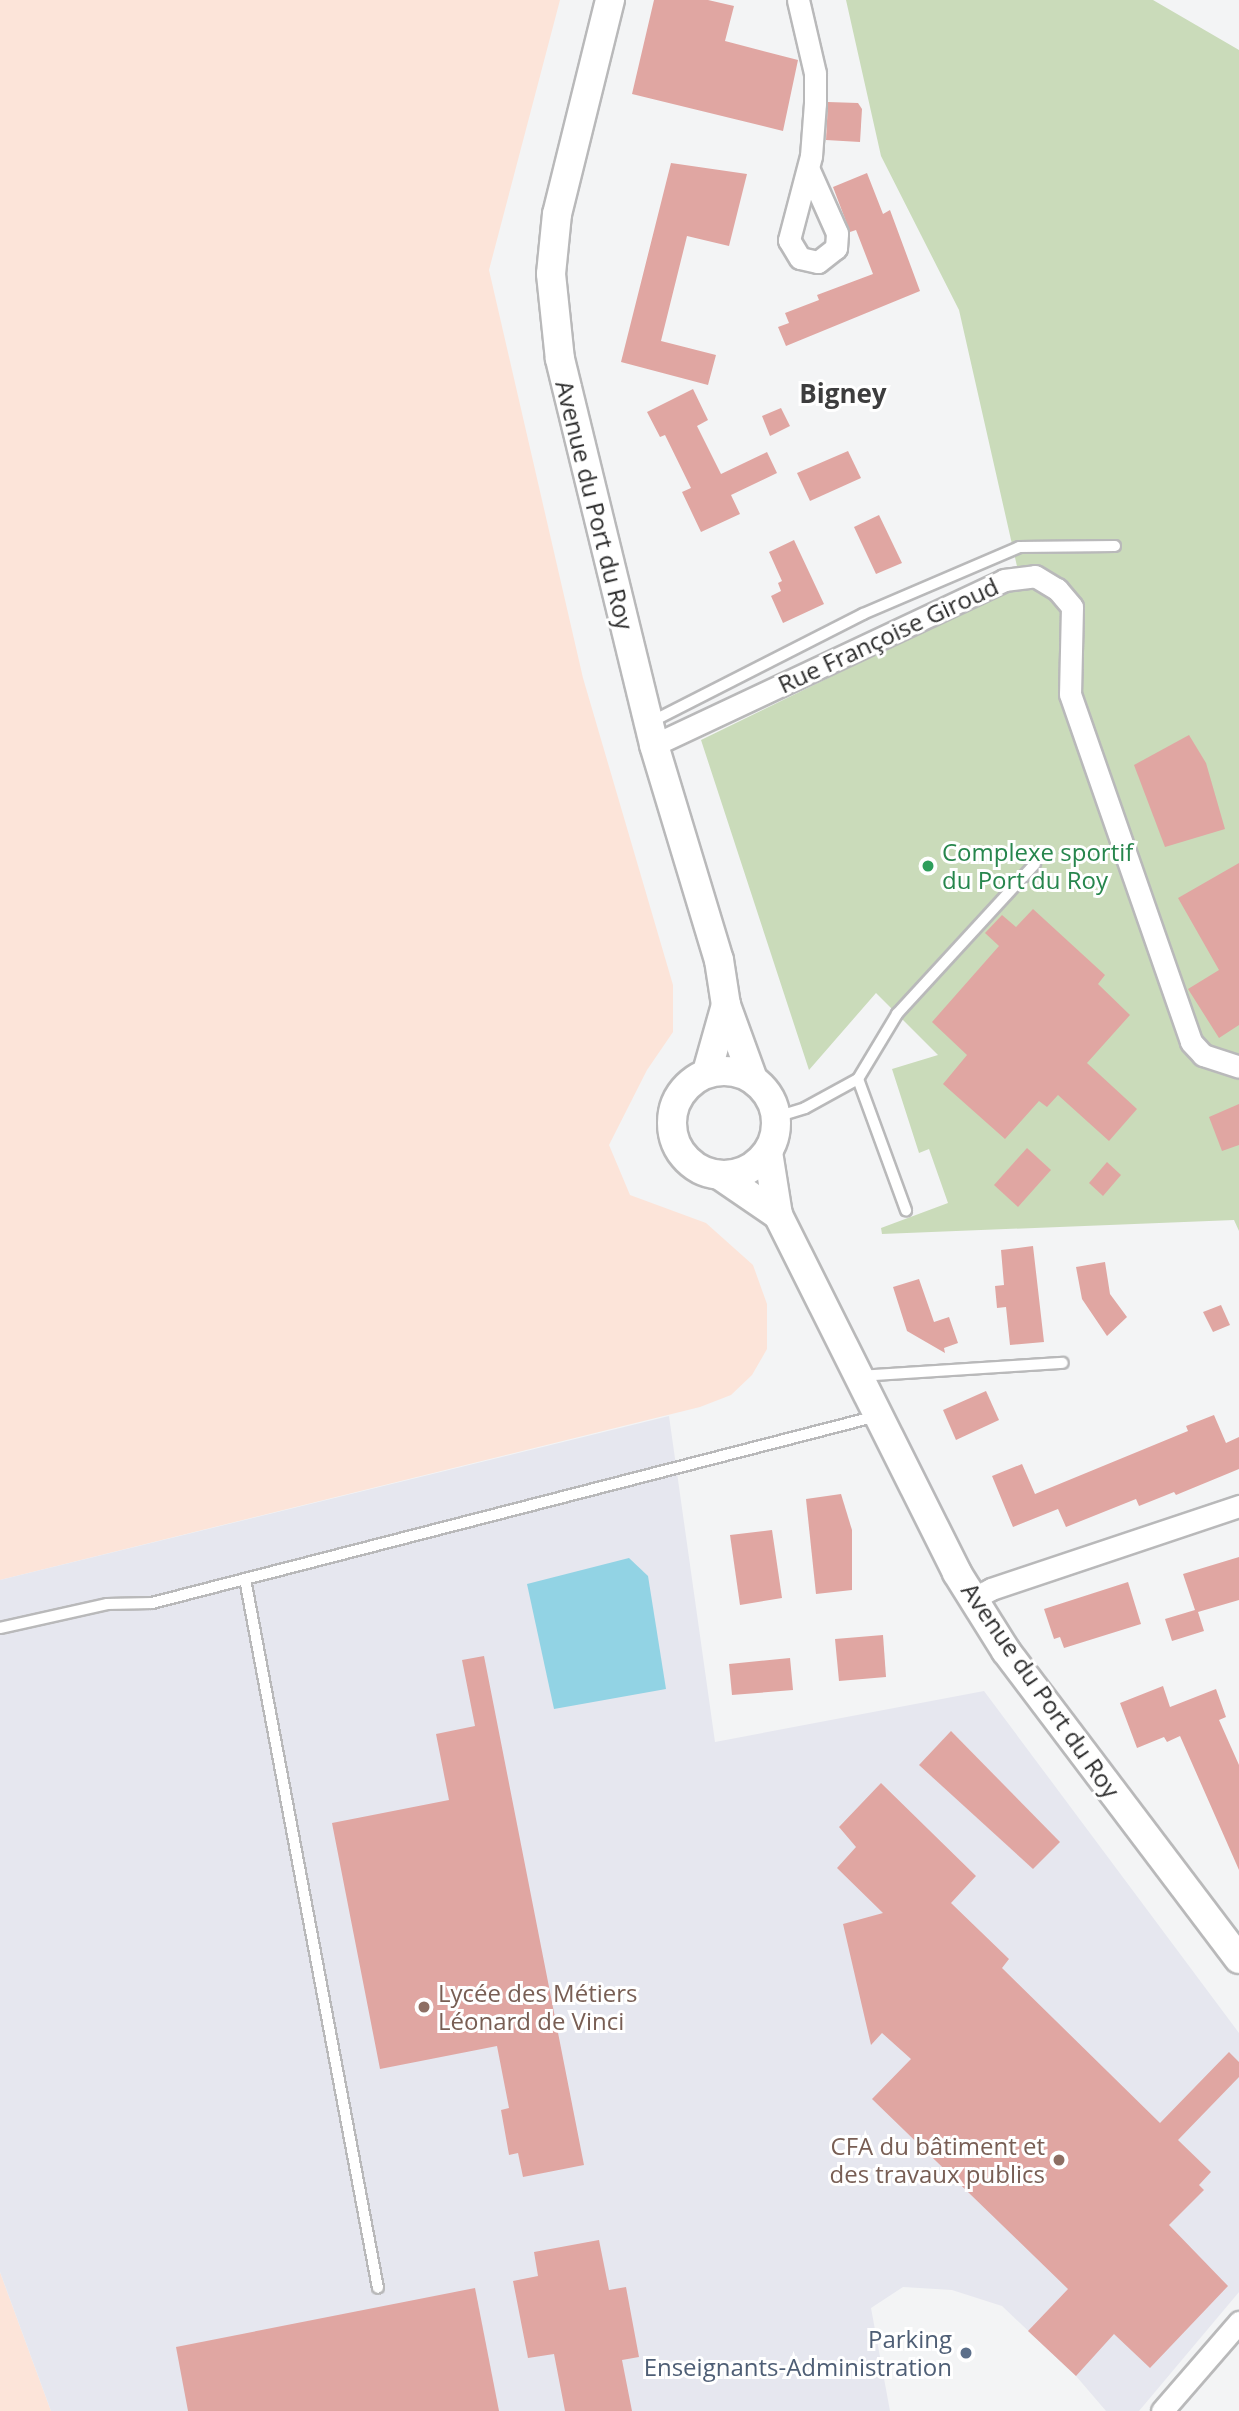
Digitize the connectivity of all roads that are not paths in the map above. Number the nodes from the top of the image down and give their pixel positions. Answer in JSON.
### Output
{"nodes":[{"id":1,"x":610,"y":0,"type":"edge"},
{"id":2,"x":799,"y":0,"type":"edge"},
{"id":3,"x":809,"y":170,"type":"dead end"},
{"id":4,"x":1115,"y":546,"type":"dead end"},
{"id":5,"x":651,"y":734,"type":"junction"},
{"id":6,"x":1035,"y":864,"type":"dead end"},
{"id":7,"x":726,"y":1005,"type":"junction"},
{"id":8,"x":1239,"y":1067,"type":"edge"},
{"id":9,"x":707,"y":1072,"type":"junction"},
{"id":10,"x":753,"y":1079,"type":"junction"},
{"id":11,"x":858,"y":1079,"type":"junction"},
{"id":12,"x":776,"y":1117,"type":"junction"},
{"id":13,"x":768,"y":1152,"type":"junction"},
{"id":14,"x":721,"y":1176,"type":"junction"},
{"id":15,"x":906,"y":1210,"type":"dead end"},
{"id":16,"x":779,"y":1215,"type":"junction"},
{"id":17,"x":1063,"y":1363,"type":"dead end"},
{"id":18,"x":858,"y":1376,"type":"junction"},
{"id":19,"x":877,"y":1416,"type":"junction"},
{"id":20,"x":1239,"y":1506,"type":"edge"},
{"id":21,"x":245,"y":1579,"type":"junction"},
{"id":22,"x":974,"y":1599,"type":"junction"},
{"id":23,"x":0,"y":1628,"type":"edge"},
{"id":24,"x":1239,"y":1959,"type":"edge"},
{"id":25,"x":378,"y":2288,"type":"dead end"},
{"id":26,"x":1239,"y":2322,"type":"edge"},
{"id":27,"x":1162,"y":2411,"type":"edge"}],
"edges":[{"from":1,"to":5,"type":"street","name":"Avenue du Port du Roy"},
{"from":2,"to":3,"type":"street"},
{"from":4,"to":5,"type":"lane"},
{"from":5,"to":7,"type":"street","name":"Avenue du Port du Roy"},
{"from":5,"to":8,"type":"street","name":"Rue Françoise Giroud"},
{"from":6,"to":11,"type":"lane"},
{"from":7,"to":9,"type":"street","name":"Avenue du Port du Roy"},
{"from":7,"to":10,"type":"street","name":"Avenue du Port du Roy"},
{"from":9,"to":10,"type":"street"},
{"from":9,"to":14,"type":"street","name":"Avenue du Port du Roy"},
{"from":10,"to":12,"type":"street","name":"Avenue du Port du Roy"},
{"from":11,"to":12,"type":"lane"},
{"from":11,"to":15,"type":"lane"},
{"from":12,"to":13,"type":"street","name":"Avenue du Port du Roy"},
{"from":13,"to":14,"type":"street"},
{"from":13,"to":16,"type":"street","name":"Avenue du Port du Roy"},
{"from":14,"to":16,"type":"street","name":"Avenue du Port du Roy"},
{"from":16,"to":18,"type":"street","name":"Avenue du Port du Roy"},
{"from":17,"to":18,"type":"lane"},
{"from":18,"to":19,"type":"street","name":"Avenue du Port du Roy"},
{"from":19,"to":21,"type":"lane"},
{"from":19,"to":22,"type":"street","name":"Avenue du Port du Roy"},
{"from":20,"to":22,"type":"street"},
{"from":21,"to":23,"type":"lane"},
{"from":21,"to":25,"type":"lane"},
{"from":22,"to":24,"type":"street","name":"Avenue du Port du Roy"},
{"from":26,"to":27,"type":"street"}]}
